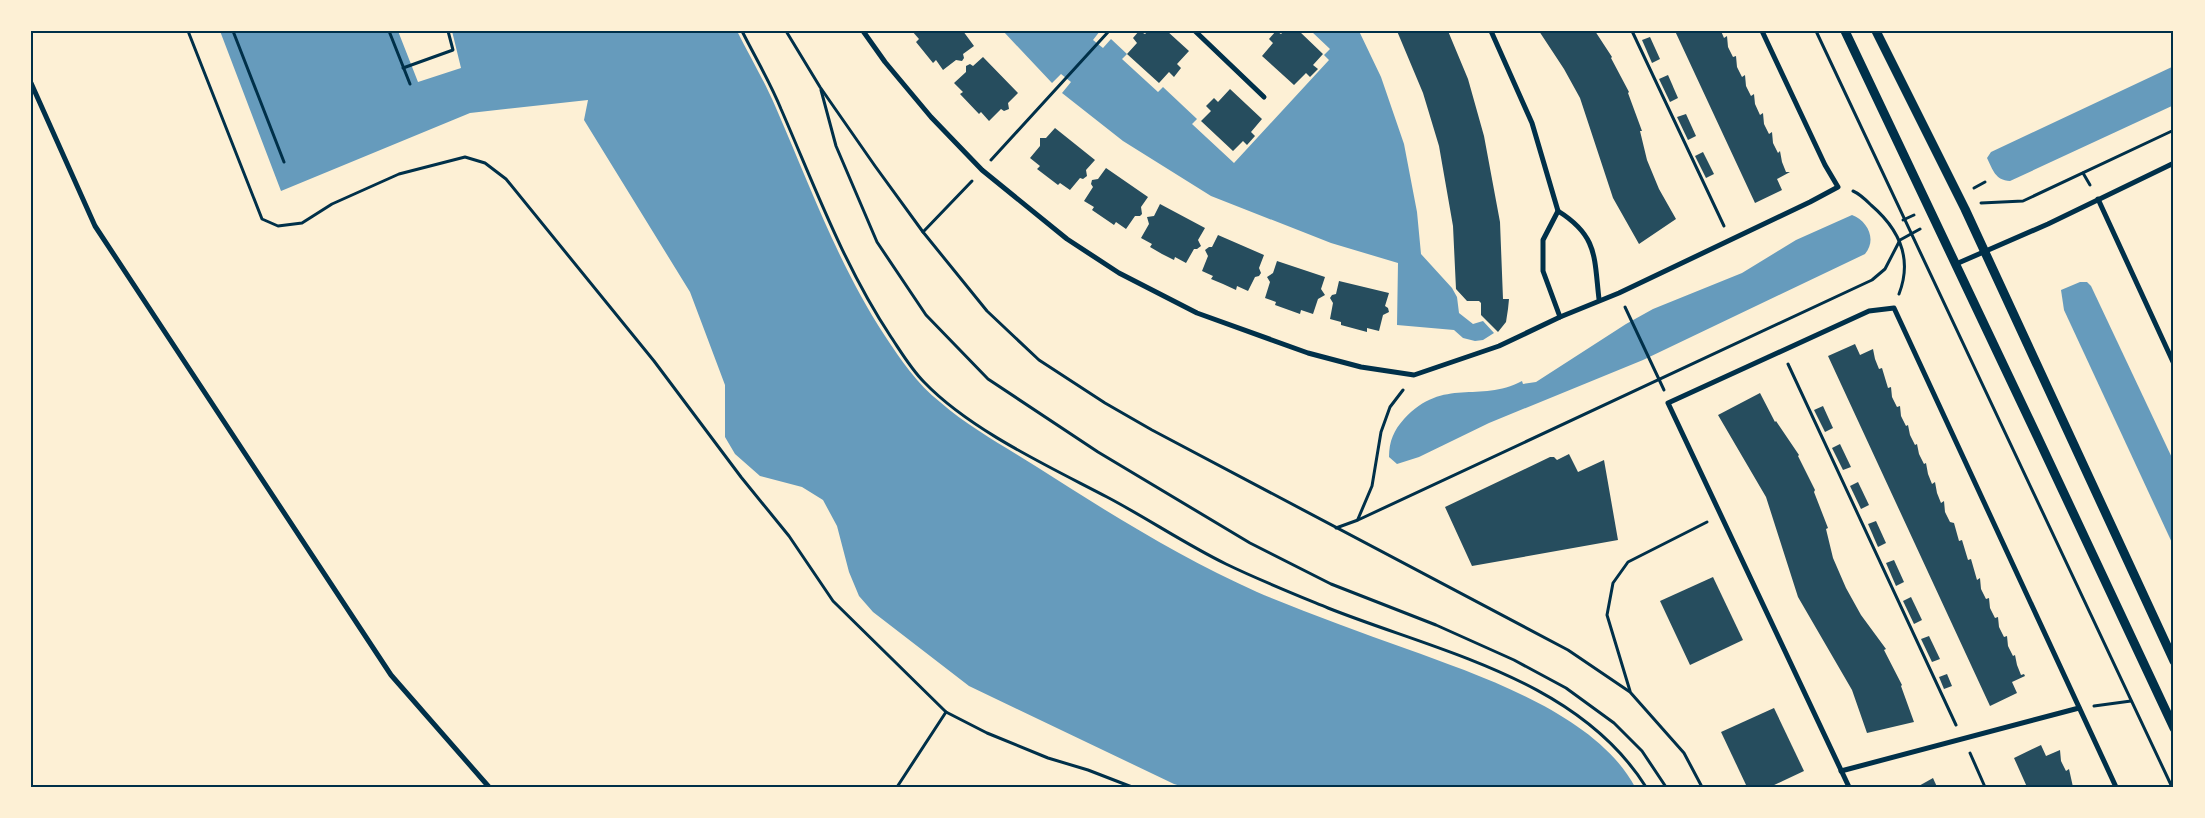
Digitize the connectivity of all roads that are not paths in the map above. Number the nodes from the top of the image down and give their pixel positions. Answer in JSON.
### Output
{"nodes":[{"id":1,"x":863,"y":31,"type":"edge"},
{"id":2,"x":1195,"y":31,"type":"edge"},
{"id":3,"x":1490,"y":31,"type":"edge"},
{"id":4,"x":1762,"y":31,"type":"edge"},
{"id":5,"x":1845,"y":31,"type":"edge"},
{"id":6,"x":1876,"y":31,"type":"edge"},
{"id":7,"x":31,"y":83,"type":"edge"},
{"id":8,"x":1264,"y":97,"type":"dead end"},
{"id":9,"x":2174,"y":163,"type":"edge"},
{"id":10,"x":2098,"y":199,"type":"junction"},
{"id":11,"x":1558,"y":211,"type":"junction"},
{"id":12,"x":1985,"y":252,"type":"junction"},
{"id":13,"x":1956,"y":264,"type":"junction"},
{"id":14,"x":1599,"y":300,"type":"junction"},
{"id":15,"x":1560,"y":316,"type":"junction"},
{"id":16,"x":2174,"y":364,"type":"edge"},
{"id":17,"x":2174,"y":661,"type":"edge"},
{"id":18,"x":2079,"y":708,"type":"junction"},
{"id":19,"x":2174,"y":728,"type":"edge"},
{"id":20,"x":1841,"y":771,"type":"junction"},
{"id":21,"x":489,"y":787,"type":"edge"},
{"id":22,"x":1849,"y":787,"type":"edge"},
{"id":23,"x":2116,"y":787,"type":"edge"}],
"edges":[{"from":1,"to":15,"type":"street"},
{"from":2,"to":8,"type":"street"},
{"from":3,"to":11,"type":"street"},
{"from":4,"to":14,"type":"street"},
{"from":5,"to":13,"type":"street"},
{"from":6,"to":12,"type":"street"},
{"from":7,"to":21,"type":"street"},
{"from":9,"to":10,"type":"street"},
{"from":10,"to":12,"type":"street"},
{"from":10,"to":16,"type":"street"},
{"from":11,"to":14,"type":"street"},
{"from":11,"to":15,"type":"street"},
{"from":12,"to":13,"type":"street"},
{"from":12,"to":17,"type":"street"},
{"from":13,"to":19,"type":"street"},
{"from":14,"to":15,"type":"street"},
{"from":18,"to":20,"type":"street"},
{"from":18,"to":20,"type":"street"},
{"from":18,"to":23,"type":"street"},
{"from":20,"to":22,"type":"street"}]}
